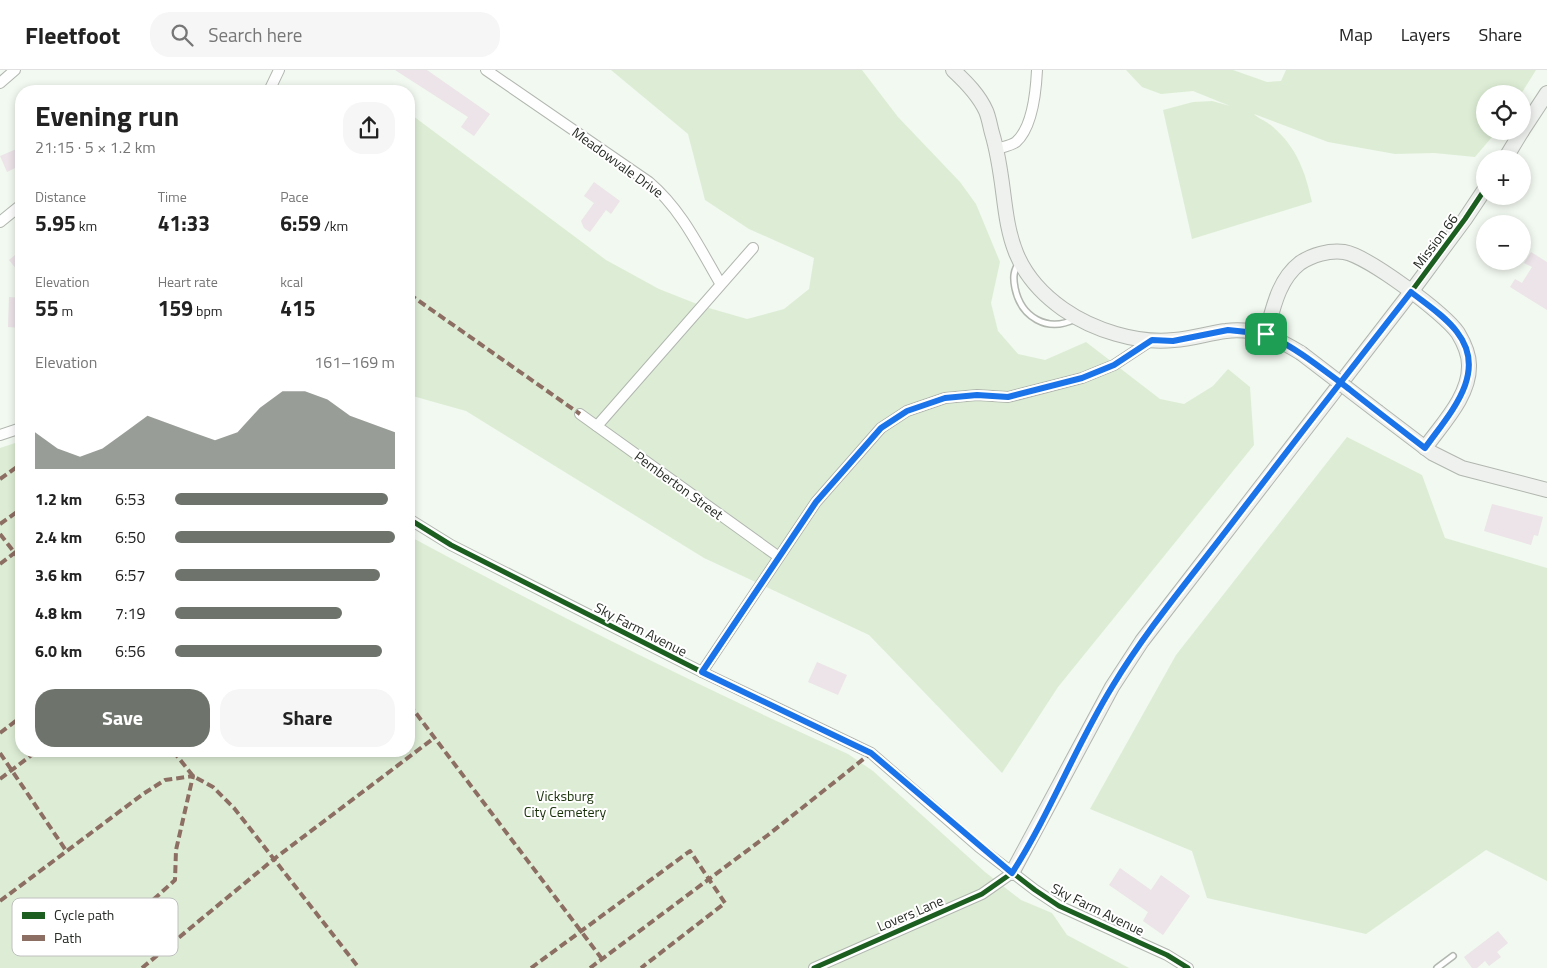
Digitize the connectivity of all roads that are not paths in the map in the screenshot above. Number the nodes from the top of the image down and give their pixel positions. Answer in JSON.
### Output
{"nodes":[{"id":1,"x":15,"y":70,"type":"edge"},
{"id":2,"x":279,"y":70,"type":"edge"},
{"id":3,"x":486,"y":70,"type":"edge"},
{"id":4,"x":953,"y":70,"type":"edge"},
{"id":5,"x":1038,"y":70,"type":"edge"},
{"id":6,"x":0,"y":83,"type":"edge"},
{"id":7,"x":272,"y":85,"type":"edge"},
{"id":8,"x":1547,"y":94,"type":"edge"},
{"id":9,"x":1531,"y":118,"type":"edge"},
{"id":10,"x":997,"y":149,"type":"junction"},
{"id":11,"x":1476,"y":202,"type":"edge"},
{"id":12,"x":15,"y":210,"type":"edge"},
{"id":13,"x":0,"y":222,"type":"edge"},
{"id":14,"x":753,"y":248,"type":"dead end"},
{"id":15,"x":1020,"y":262,"type":"junction"},
{"id":16,"x":720,"y":282,"type":"junction"},
{"id":17,"x":1411,"y":292,"type":"junction"},
{"id":18,"x":1077,"y":318,"type":"junction"},
{"id":19,"x":1266,"y":334,"type":"junction"},
{"id":20,"x":1152,"y":340,"type":"junction"},
{"id":21,"x":580,"y":414,"type":"dead end"},
{"id":22,"x":598,"y":426,"type":"junction"},
{"id":23,"x":15,"y":430,"type":"edge"},
{"id":24,"x":0,"y":435,"type":"edge"},
{"id":25,"x":1425,"y":448,"type":"junction"},
{"id":26,"x":1547,"y":490,"type":"edge"},
{"id":27,"x":415,"y":523,"type":"edge"},
{"id":28,"x":779,"y":557,"type":"junction"},
{"id":29,"x":702,"y":672,"type":"junction"},
{"id":30,"x":1012,"y":873,"type":"junction"},
{"id":31,"x":1453,"y":956,"type":"dead end"},
{"id":32,"x":814,"y":968,"type":"edge"},
{"id":33,"x":1188,"y":968,"type":"edge"},
{"id":34,"x":1437,"y":968,"type":"edge"}],
"edges":[{"from":1,"to":6,"type":"street"},
{"from":2,"to":7,"type":"street"},
{"from":3,"to":16,"type":"street","name":"Meadowvale Drive"},
{"from":4,"to":10,"type":"street"},
{"from":5,"to":10,"type":"street"},
{"from":8,"to":9,"type":"street"},
{"from":10,"to":15,"type":"street"},
{"from":11,"to":17,"type":"street","name":"Mission 66"},
{"from":12,"to":13,"type":"street"},
{"from":14,"to":16,"type":"street"},
{"from":15,"to":18,"type":"street"},
{"from":15,"to":18,"type":"lane"},
{"from":16,"to":22,"type":"street"},
{"from":17,"to":19,"type":"street"},
{"from":17,"to":25,"type":"street"},
{"from":17,"to":30,"type":"street","name":"Mission 66"},
{"from":18,"to":20,"type":"street"},
{"from":19,"to":20,"type":"street"},
{"from":19,"to":25,"type":"street","bridge":true},
{"from":20,"to":28,"type":"street"},
{"from":21,"to":22,"type":"street","name":"Pemberton Street"},
{"from":22,"to":28,"type":"street","name":"Pemberton Street"},
{"from":23,"to":24,"type":"street"},
{"from":25,"to":26,"type":"street"},
{"from":27,"to":29,"type":"street","name":"Sky Farm Avenue"},
{"from":28,"to":29,"type":"street"},
{"from":29,"to":30,"type":"street","name":"Sky Farm Avenue"},
{"from":30,"to":32,"type":"street","name":"Lovers Lane"},
{"from":30,"to":33,"type":"street","name":"Sky Farm Avenue"},
{"from":31,"to":34,"type":"lane"}]}
